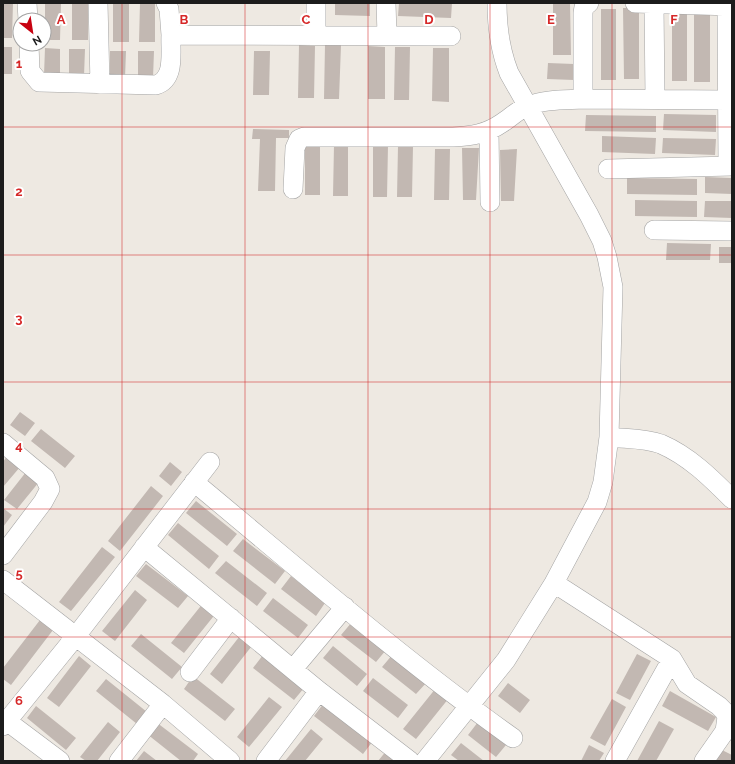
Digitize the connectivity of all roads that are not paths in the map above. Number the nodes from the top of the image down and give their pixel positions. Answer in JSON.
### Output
{"nodes":[{"id":1,"x":98,"y":3,"type":"edge"},
{"id":2,"x":166,"y":3,"type":"edge"},
{"id":3,"x":316,"y":3,"type":"edge"},
{"id":4,"x":386,"y":3,"type":"edge"},
{"id":5,"x":497,"y":3,"type":"edge"},
{"id":6,"x":589,"y":3,"type":"edge"},
{"id":7,"x":645,"y":4,"type":"edge"},
{"id":8,"x":729,"y":6,"type":"edge"},
{"id":9,"x":171,"y":35,"type":"junction"},
{"id":10,"x":316,"y":35,"type":"junction"},
{"id":11,"x":387,"y":35,"type":"junction"},
{"id":12,"x":451,"y":36,"type":"dead end"},
{"id":13,"x":29,"y":52,"type":"edge"},
{"id":14,"x":100,"y":84,"type":"junction"},
{"id":15,"x":583,"y":99,"type":"junction"},
{"id":16,"x":655,"y":99,"type":"junction"},
{"id":17,"x":727,"y":100,"type":"junction"},
{"id":18,"x":527,"y":106,"type":"junction"},
{"id":19,"x":489,"y":131,"type":"junction"},
{"id":20,"x":730,"y":166,"type":"edge"},
{"id":21,"x":608,"y":169,"type":"dead end"},
{"id":22,"x":293,"y":189,"type":"dead end"},
{"id":23,"x":490,"y":202,"type":"dead end"},
{"id":24,"x":654,"y":230,"type":"dead end"},
{"id":25,"x":732,"y":231,"type":"edge"},
{"id":26,"x":609,"y":437,"type":"junction"},
{"id":27,"x":3,"y":443,"type":"edge"},
{"id":28,"x":210,"y":462,"type":"dead end"},
{"id":29,"x":194,"y":482,"type":"junction"},
{"id":30,"x":732,"y":499,"type":"edge"},
{"id":31,"x":144,"y":547,"type":"junction"},
{"id":32,"x":3,"y":555,"type":"edge"},
{"id":33,"x":3,"y":580,"type":"edge"},
{"id":34,"x":554,"y":583,"type":"junction"},
{"id":35,"x":345,"y":607,"type":"junction"},
{"id":36,"x":231,"y":618,"type":"junction"},
{"id":37,"x":76,"y":636,"type":"junction"},
{"id":38,"x":672,"y":659,"type":"junction"},
{"id":39,"x":293,"y":669,"type":"junction"},
{"id":40,"x":190,"y":672,"type":"dead end"},
{"id":41,"x":319,"y":691,"type":"junction"},
{"id":42,"x":163,"y":704,"type":"junction"},
{"id":43,"x":470,"y":707,"type":"junction"},
{"id":44,"x":5,"y":724,"type":"edge"},
{"id":45,"x":513,"y":738,"type":"dead end"},
{"id":46,"x":60,"y":761,"type":"edge"},
{"id":47,"x":119,"y":761,"type":"edge"},
{"id":48,"x":230,"y":761,"type":"edge"},
{"id":49,"x":266,"y":761,"type":"edge"},
{"id":50,"x":410,"y":761,"type":"edge"},
{"id":51,"x":424,"y":761,"type":"edge"},
{"id":52,"x":615,"y":761,"type":"edge"},
{"id":53,"x":704,"y":761,"type":"edge"}],
"edges":[{"from":1,"to":14,"type":"street"},
{"from":2,"to":9,"type":"street"},
{"from":3,"to":10,"type":"street"},
{"from":4,"to":11,"type":"street"},
{"from":5,"to":18,"type":"street"},
{"from":6,"to":15,"type":"street"},
{"from":7,"to":8,"type":"street"},
{"from":7,"to":16,"type":"street"},
{"from":8,"to":17,"type":"street"},
{"from":9,"to":10,"type":"street"},
{"from":9,"to":14,"type":"street"},
{"from":10,"to":11,"type":"street"},
{"from":11,"to":12,"type":"street"},
{"from":13,"to":14,"type":"street"},
{"from":15,"to":16,"type":"street"},
{"from":15,"to":18,"type":"street"},
{"from":16,"to":17,"type":"street"},
{"from":17,"to":20,"type":"street"},
{"from":18,"to":19,"type":"street"},
{"from":18,"to":26,"type":"street"},
{"from":19,"to":22,"type":"street"},
{"from":19,"to":23,"type":"street"},
{"from":20,"to":21,"type":"street"},
{"from":24,"to":25,"type":"street"},
{"from":26,"to":30,"type":"street"},
{"from":26,"to":34,"type":"street"},
{"from":27,"to":32,"type":"street"},
{"from":28,"to":29,"type":"street"},
{"from":29,"to":31,"type":"street"},
{"from":29,"to":35,"type":"street"},
{"from":31,"to":36,"type":"street"},
{"from":31,"to":37,"type":"street"},
{"from":33,"to":37,"type":"street"},
{"from":34,"to":38,"type":"street"},
{"from":34,"to":43,"type":"street"},
{"from":35,"to":39,"type":"street"},
{"from":35,"to":43,"type":"street"},
{"from":36,"to":39,"type":"street"},
{"from":36,"to":40,"type":"street"},
{"from":37,"to":42,"type":"street"},
{"from":37,"to":44,"type":"street"},
{"from":38,"to":52,"type":"street"},
{"from":38,"to":53,"type":"street"},
{"from":39,"to":41,"type":"street"},
{"from":41,"to":49,"type":"street"},
{"from":41,"to":50,"type":"street"},
{"from":42,"to":47,"type":"street"},
{"from":42,"to":48,"type":"street"},
{"from":43,"to":45,"type":"street"},
{"from":43,"to":51,"type":"street"},
{"from":44,"to":46,"type":"street"}]}
